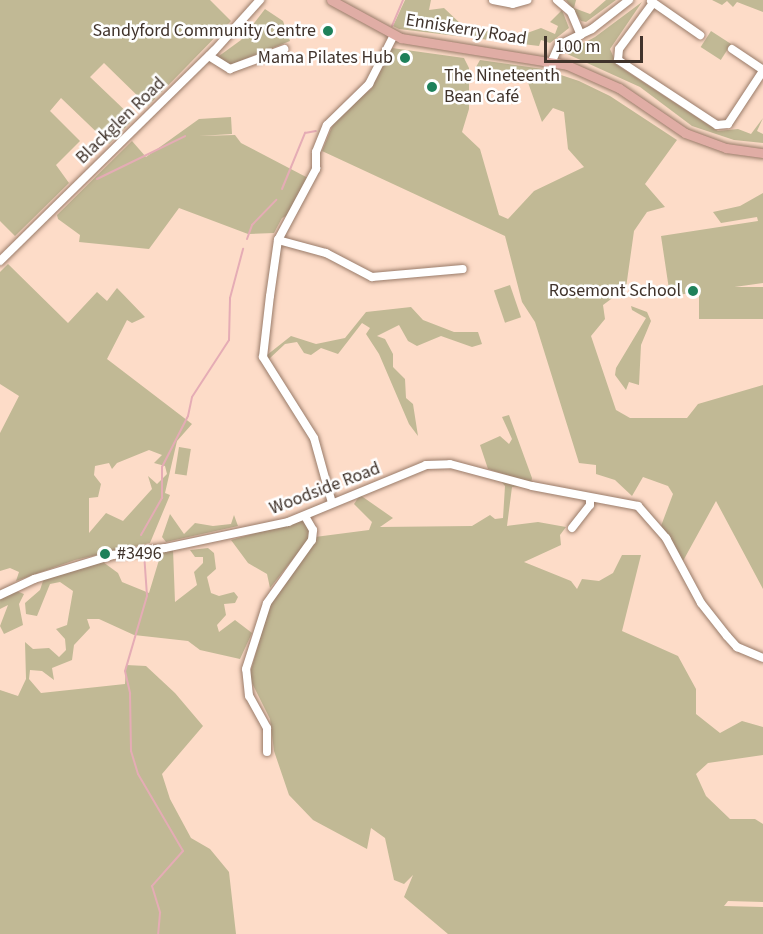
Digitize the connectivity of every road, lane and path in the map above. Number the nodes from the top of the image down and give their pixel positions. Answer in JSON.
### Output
{"nodes":[{"id":1,"x":260,"y":0,"type":"edge"},
{"id":2,"x":331,"y":0,"type":"edge"},
{"id":3,"x":493,"y":0,"type":"edge"},
{"id":4,"x":527,"y":0,"type":"edge"},
{"id":5,"x":557,"y":0,"type":"edge"},
{"id":6,"x":629,"y":0,"type":"edge"},
{"id":7,"x":651,"y":1,"type":"edge"},
{"id":8,"x":394,"y":35,"type":"junction"},
{"id":9,"x":581,"y":35,"type":"junction"},
{"id":10,"x":700,"y":35,"type":"dead end"},
{"id":11,"x":732,"y":49,"type":"dead end"},
{"id":12,"x":284,"y":50,"type":"dead end"},
{"id":13,"x":209,"y":56,"type":"junction"},
{"id":14,"x":552,"y":61,"type":"junction"},
{"id":15,"x":763,"y":70,"type":"edge"},
{"id":16,"x":763,"y":153,"type":"edge"},
{"id":17,"x":278,"y":240,"type":"junction"},
{"id":18,"x":0,"y":261,"type":"edge"},
{"id":19,"x":462,"y":269,"type":"dead end"},
{"id":20,"x":590,"y":498,"type":"junction"},
{"id":21,"x":332,"y":503,"type":"junction"},
{"id":22,"x":305,"y":516,"type":"junction"},
{"id":23,"x":572,"y":528,"type":"dead end"},
{"id":24,"x":0,"y":595,"type":"edge"},
{"id":25,"x":763,"y":658,"type":"edge"},
{"id":26,"x":267,"y":752,"type":"dead end"}],
"edges":[{"from":1,"to":13,"type":"street","name":"Blackglen Road"},
{"from":2,"to":8,"type":"main road","name":"Enniskerry Road"},
{"from":3,"to":4,"type":"street"},
{"from":5,"to":9,"type":"street"},
{"from":6,"to":9,"type":"street"},
{"from":7,"to":10,"type":"street"},
{"from":7,"to":15,"type":"street"},
{"from":8,"to":14,"type":"main road","name":"Enniskerry Road"},
{"from":8,"to":17,"type":"street"},
{"from":9,"to":14,"type":"street"},
{"from":11,"to":15,"type":"street"},
{"from":12,"to":13,"type":"street"},
{"from":13,"to":18,"type":"street","name":"Blackglen Road"},
{"from":14,"to":16,"type":"main road","name":"Enniskerry Road"},
{"from":17,"to":19,"type":"street"},
{"from":17,"to":21,"type":"street"},
{"from":20,"to":21,"type":"street","name":"Woodside Road"},
{"from":20,"to":23,"type":"street"},
{"from":20,"to":25,"type":"street","name":"Woodside Road"},
{"from":21,"to":22,"type":"street","name":"Woodside Road"},
{"from":22,"to":24,"type":"street","name":"Woodside Road"},
{"from":22,"to":26,"type":"street"}]}
